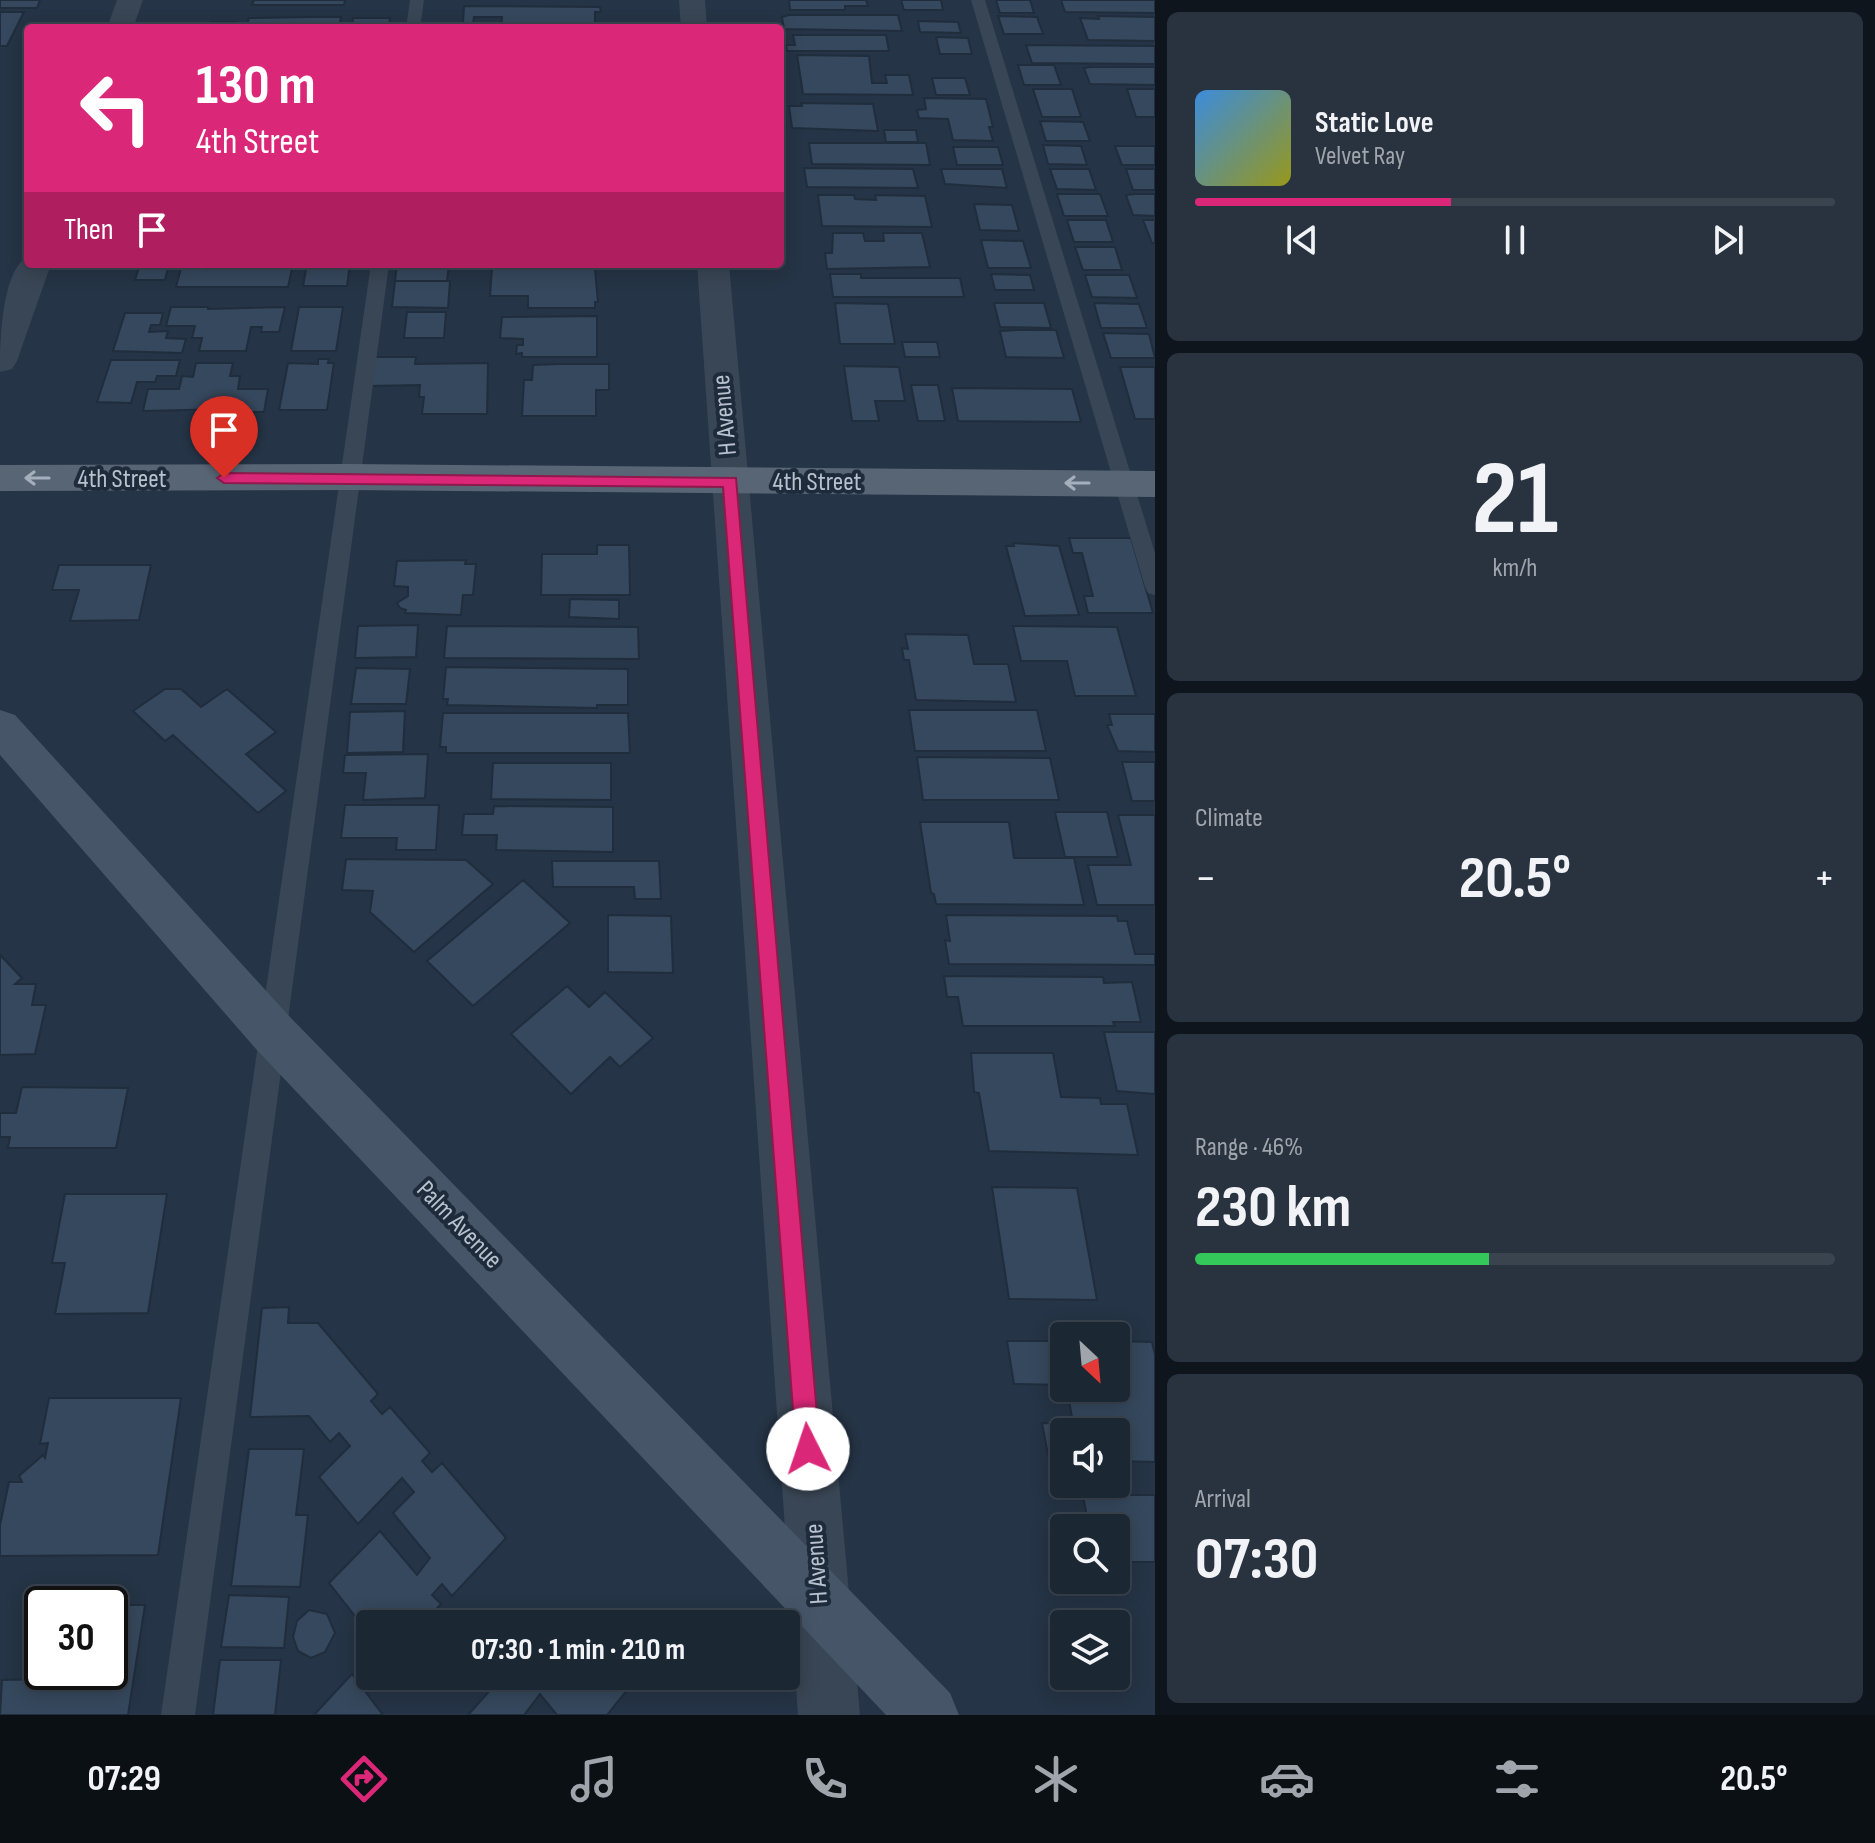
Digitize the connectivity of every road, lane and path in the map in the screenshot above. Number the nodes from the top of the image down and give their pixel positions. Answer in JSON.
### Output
{"nodes":[{"id":1,"x":130,"y":0,"type":"edge"},
{"id":2,"x":417,"y":0,"type":"edge"},
{"id":3,"x":692,"y":0,"type":"edge"},
{"id":4,"x":978,"y":0,"type":"edge"},
{"id":5,"x":121,"y":24,"type":"edge"},
{"id":6,"x":414,"y":24,"type":"edge"},
{"id":7,"x":694,"y":24,"type":"edge"},
{"id":8,"x":34,"y":268,"type":"edge"},
{"id":9,"x":379,"y":268,"type":"edge"},
{"id":10,"x":713,"y":268,"type":"edge"},
{"id":11,"x":0,"y":361,"type":"edge"},
{"id":12,"x":351,"y":477,"type":"junction"},
{"id":13,"x":0,"y":478,"type":"edge"},
{"id":14,"x":730,"y":482,"type":"junction"},
{"id":15,"x":1139,"y":484,"type":"edge"},
{"id":16,"x":1155,"y":587,"type":"edge"},
{"id":17,"x":0,"y":727,"type":"edge"},
{"id":18,"x":273,"y":1033,"type":"junction"},
{"id":19,"x":820,"y":1599,"type":"junction"},
{"id":20,"x":178,"y":1715,"type":"edge"},
{"id":21,"x":829,"y":1715,"type":"edge"},
{"id":22,"x":928,"y":1715,"type":"edge"}],
"edges":[{"from":1,"to":5,"type":"street"},
{"from":2,"to":6,"type":"lane"},
{"from":3,"to":7,"type":"street"},
{"from":4,"to":15,"type":"lane"},
{"from":8,"to":11,"type":"street"},
{"from":9,"to":12,"type":"lane"},
{"from":10,"to":14,"type":"street","name":"H Avenue"},
{"from":12,"to":13,"type":"main road","name":"4th Street","one_way":true},
{"from":12,"to":14,"type":"main road","name":"4th Street"},
{"from":12,"to":18,"type":"lane"},
{"from":15,"to":14,"type":"main road","name":"4th Street","one_way":true},
{"from":14,"to":19,"type":"street","name":"H Avenue"},
{"from":15,"to":16,"type":"lane"},
{"from":17,"to":18,"type":"street","name":"Palm Avenue"},
{"from":18,"to":19,"type":"street","name":"Palm Avenue"},
{"from":18,"to":20,"type":"lane"},
{"from":19,"to":21,"type":"street","name":"H Avenue"},
{"from":19,"to":22,"type":"street","name":"Palm Avenue"}]}
